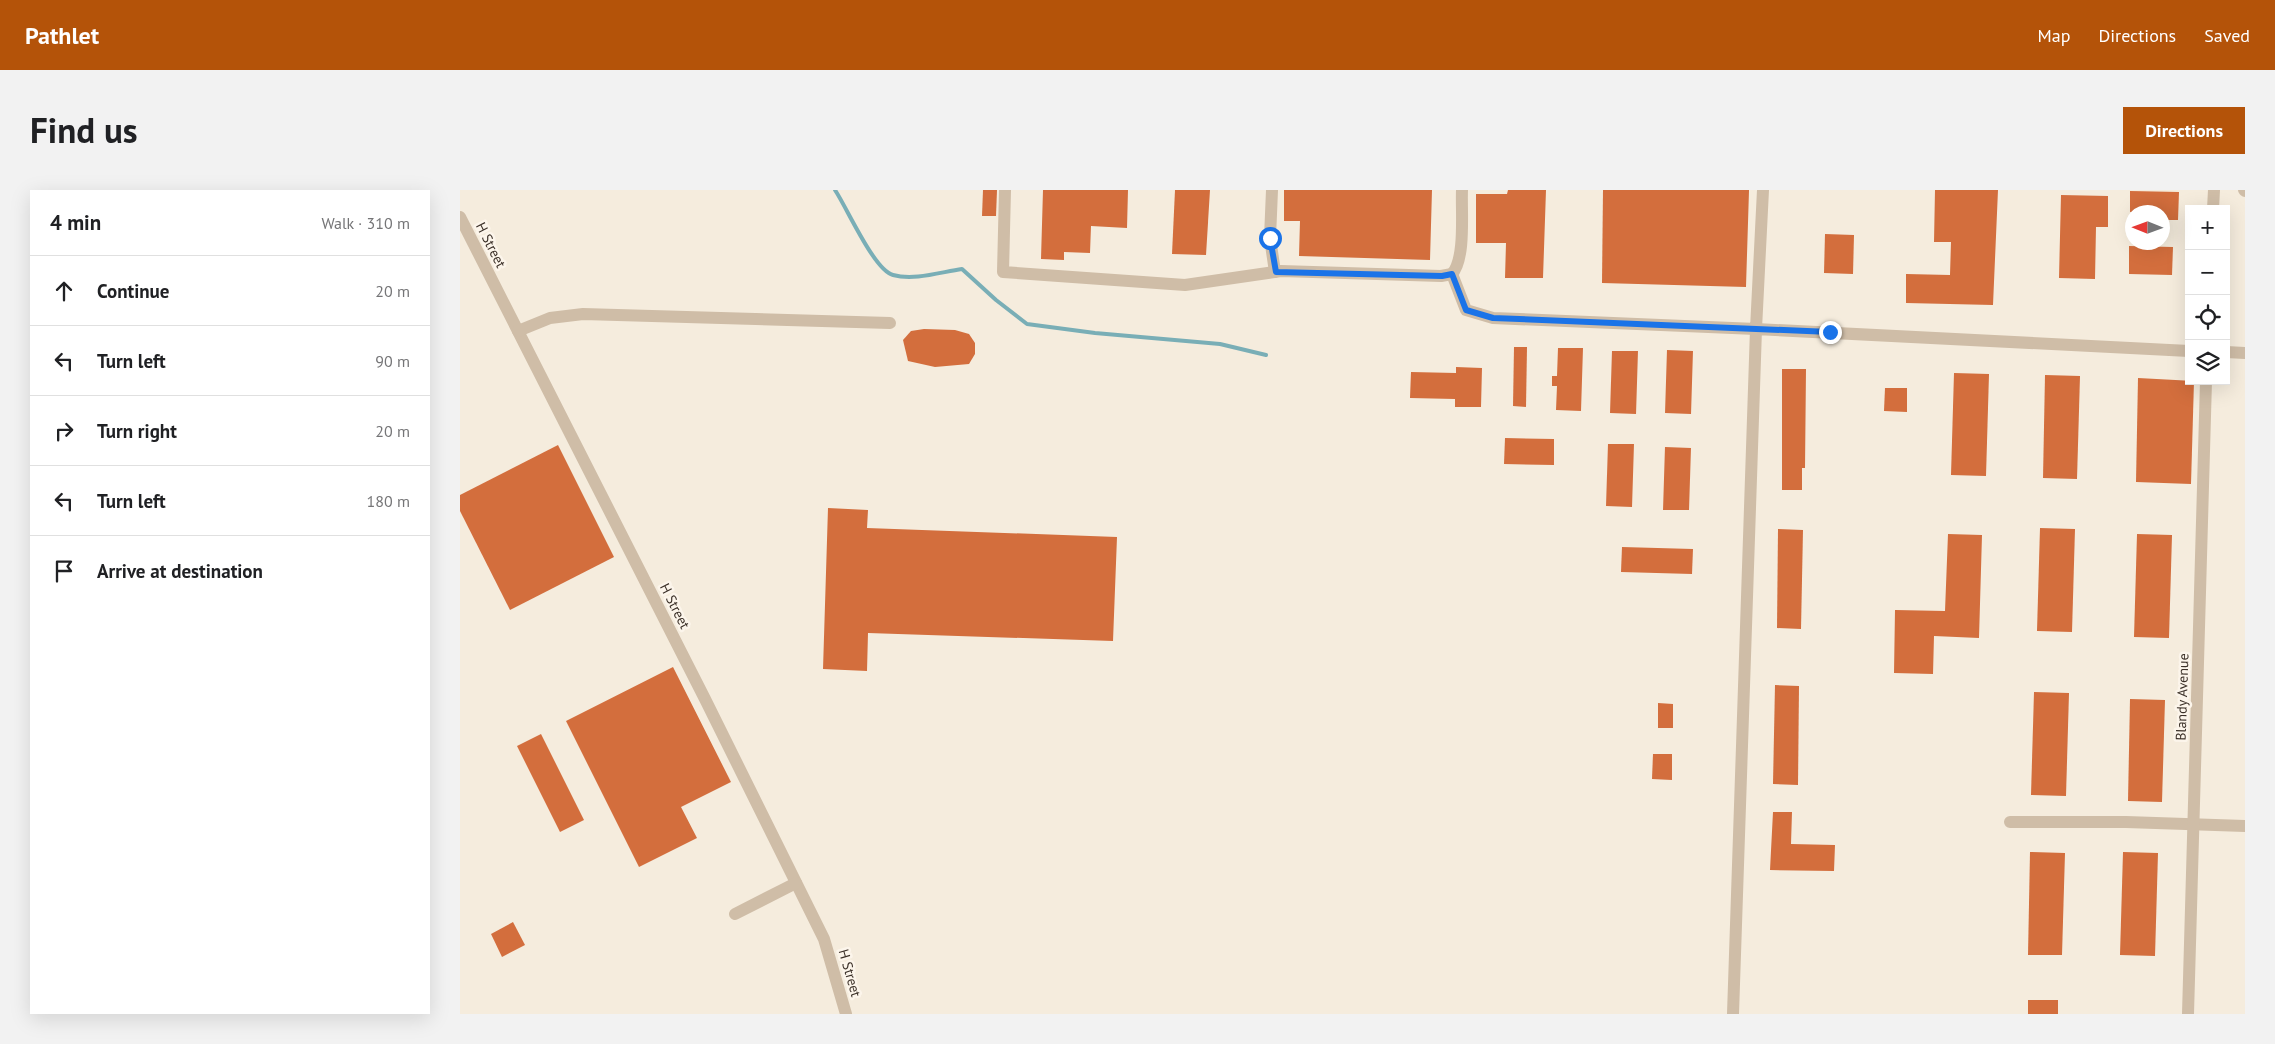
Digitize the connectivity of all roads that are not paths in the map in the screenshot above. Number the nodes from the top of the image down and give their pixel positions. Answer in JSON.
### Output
{"nodes":[{"id":1,"x":1005,"y":190,"type":"edge"},
{"id":2,"x":1272,"y":190,"type":"edge"},
{"id":3,"x":1462,"y":190,"type":"edge"},
{"id":4,"x":1763,"y":190,"type":"edge"},
{"id":5,"x":2214,"y":190,"type":"edge"},
{"id":6,"x":2213,"y":205,"type":"edge"},
{"id":7,"x":460,"y":217,"type":"edge"},
{"id":8,"x":1276,"y":272,"type":"junction"},
{"id":9,"x":1452,"y":274,"type":"junction"},
{"id":10,"x":890,"y":323,"type":"dead end"},
{"id":11,"x":1756,"y":329,"type":"junction"},
{"id":12,"x":518,"y":331,"type":"junction"},
{"id":13,"x":2185,"y":351,"type":"edge"},
{"id":14,"x":2230,"y":352,"type":"edge"},
{"id":15,"x":2245,"y":353,"type":"edge"},
{"id":16,"x":2206,"y":385,"type":"edge"},
{"id":17,"x":2010,"y":822,"type":"dead end"},
{"id":18,"x":2194,"y":825,"type":"junction"},
{"id":19,"x":2245,"y":826,"type":"edge"},
{"id":20,"x":796,"y":883,"type":"junction"},
{"id":21,"x":735,"y":914,"type":"dead end"},
{"id":22,"x":846,"y":1014,"type":"edge"},
{"id":23,"x":1733,"y":1014,"type":"edge"},
{"id":24,"x":2188,"y":1014,"type":"edge"}],
"edges":[{"from":1,"to":8,"type":"street"},
{"from":2,"to":8,"type":"street"},
{"from":3,"to":9,"type":"street"},
{"from":4,"to":11,"type":"street"},
{"from":5,"to":6,"type":"street"},
{"from":7,"to":12,"type":"street","name":"H Street"},
{"from":8,"to":9,"type":"street"},
{"from":9,"to":11,"type":"street"},
{"from":10,"to":12,"type":"street"},
{"from":11,"to":13,"type":"street"},
{"from":11,"to":23,"type":"street"},
{"from":12,"to":20,"type":"street","name":"H Street"},
{"from":14,"to":15,"type":"street"},
{"from":16,"to":18,"type":"street","name":"Blandy Avenue"},
{"from":17,"to":18,"type":"street"},
{"from":18,"to":19,"type":"street"},
{"from":18,"to":24,"type":"street","name":"Blandy Avenue"},
{"from":20,"to":21,"type":"street"},
{"from":20,"to":22,"type":"street","name":"H Street"}]}
